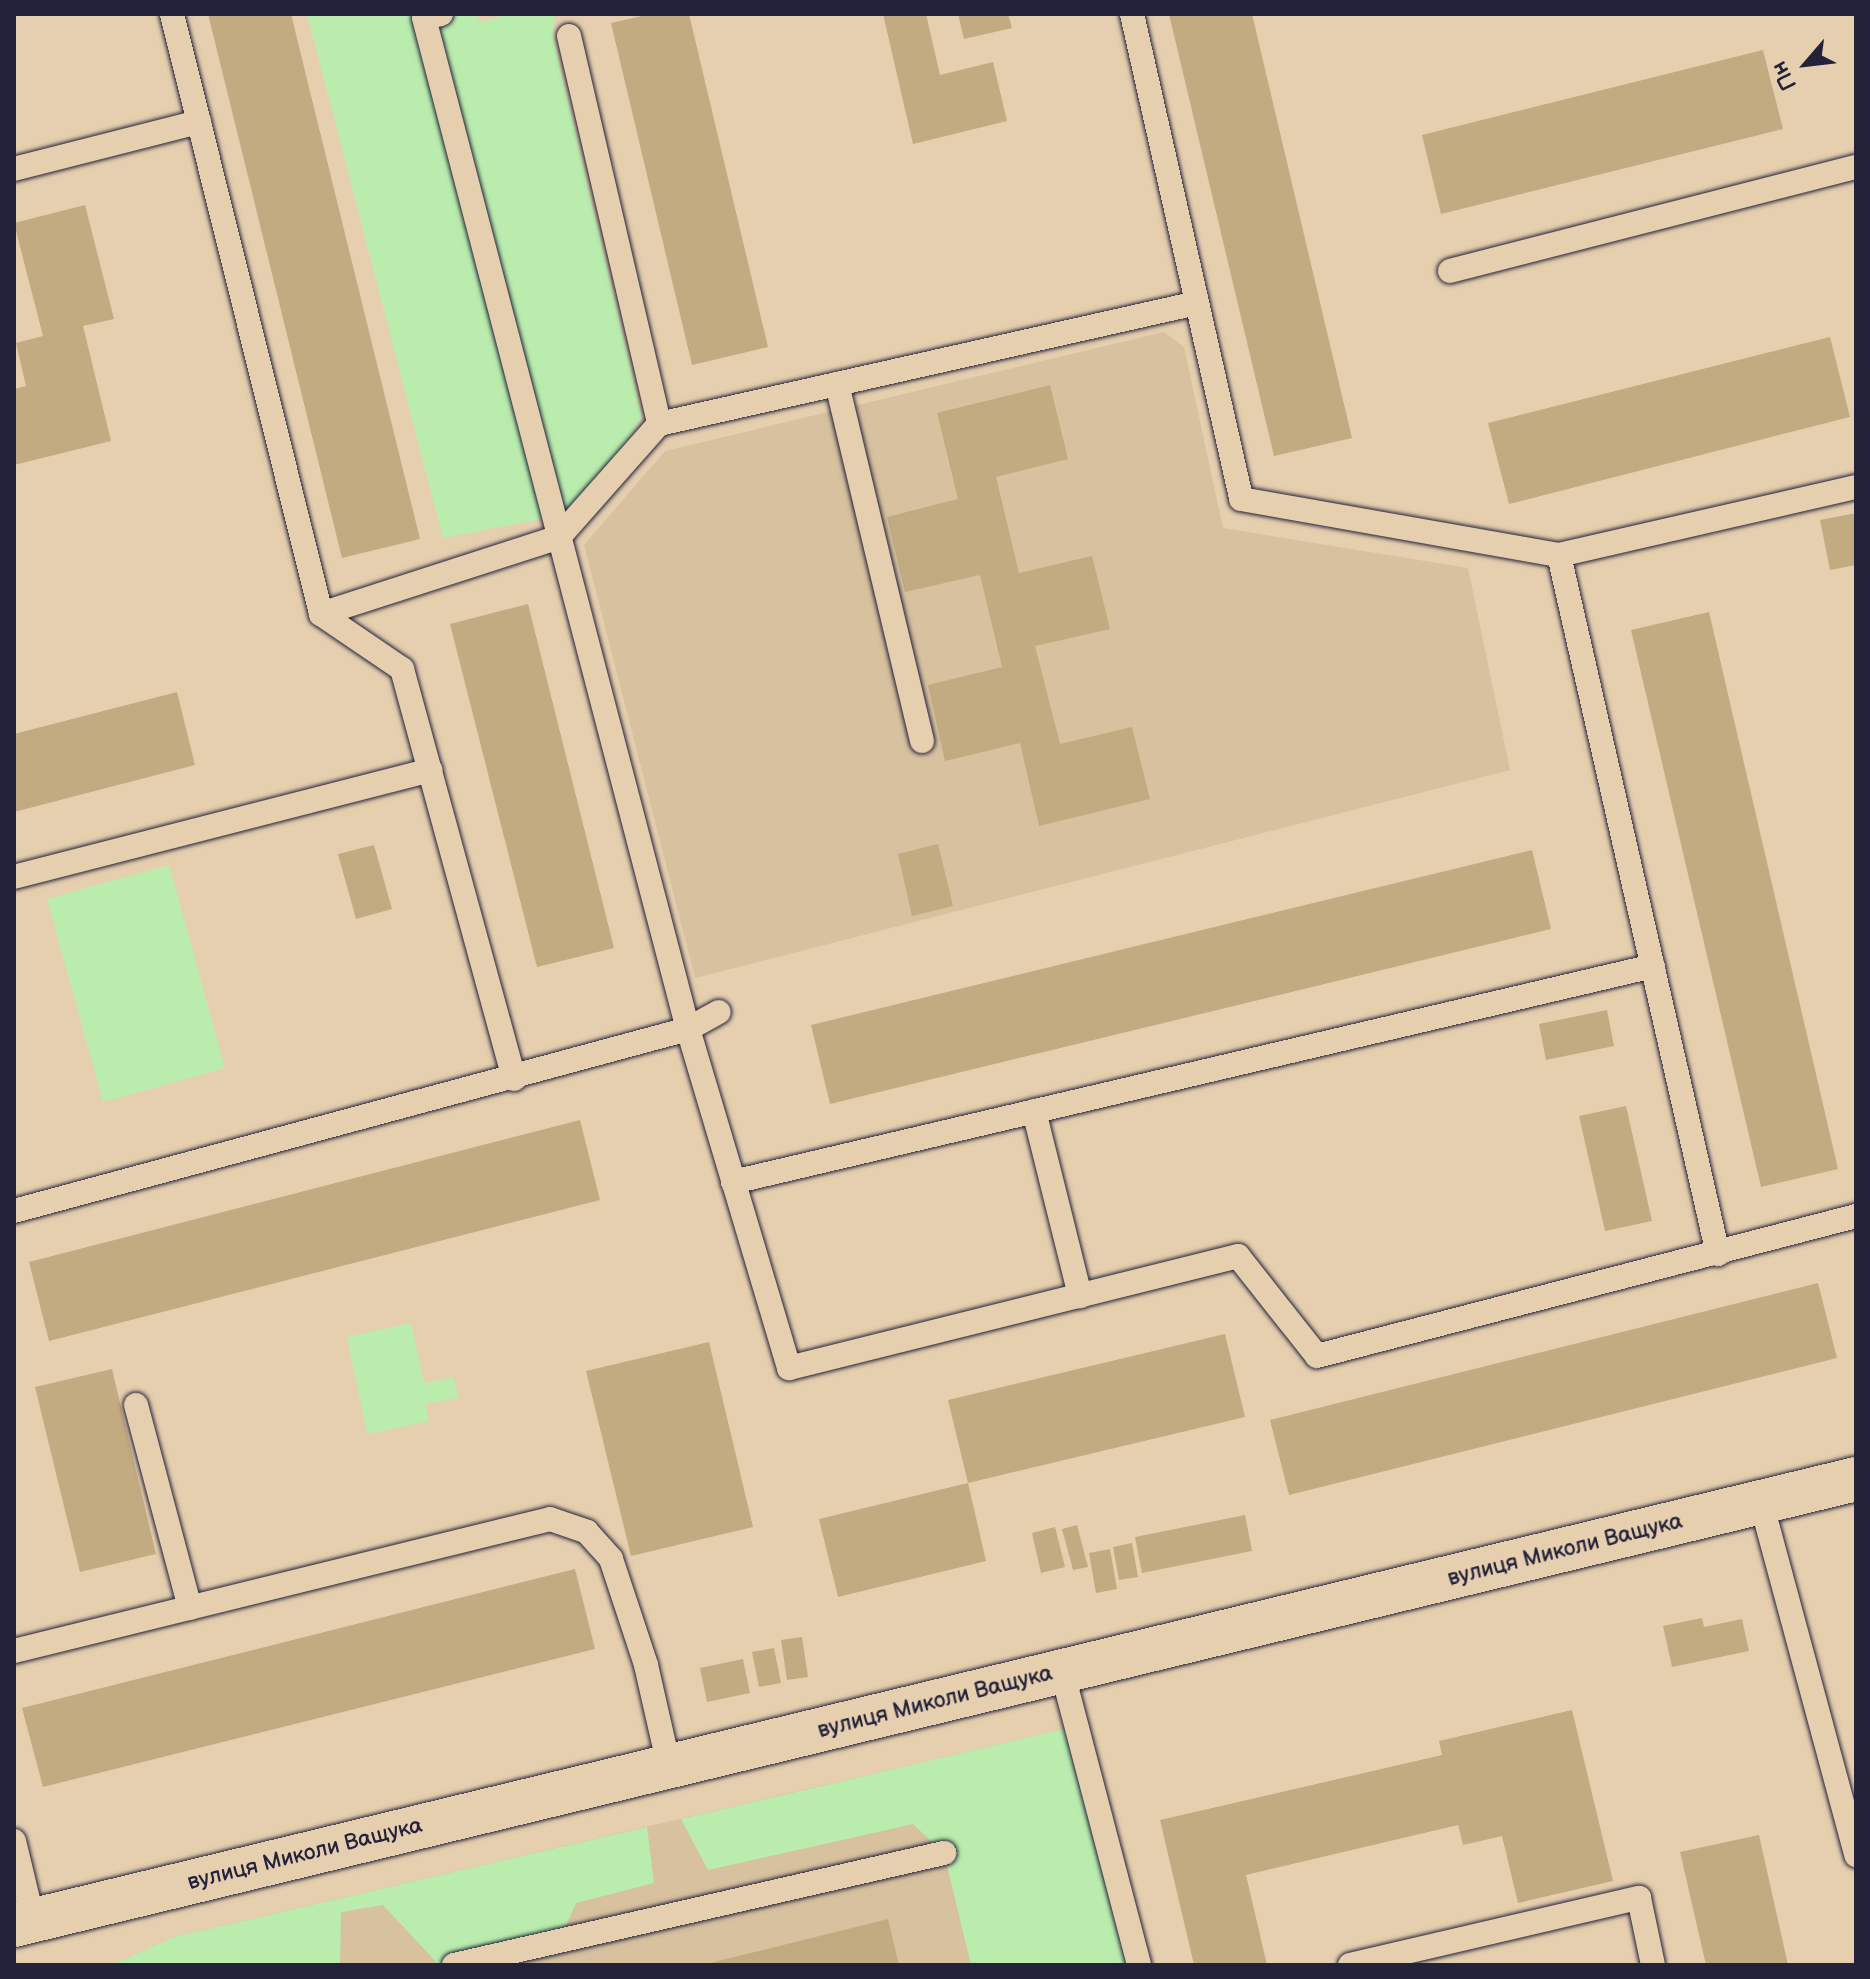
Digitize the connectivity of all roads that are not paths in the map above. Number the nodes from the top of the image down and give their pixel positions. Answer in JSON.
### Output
{"nodes":[{"id":1,"x":172,"y":14,"type":"edge"},
{"id":2,"x":441,"y":14,"type":"edge"},
{"id":3,"x":1132,"y":14,"type":"edge"},
{"id":4,"x":569,"y":36,"type":"dead end"},
{"id":5,"x":199,"y":122,"type":"junction"},
{"id":6,"x":1856,"y":167,"type":"edge"},
{"id":7,"x":14,"y":169,"type":"edge"},
{"id":8,"x":1450,"y":271,"type":"dead end"},
{"id":9,"x":1197,"y":303,"type":"junction"},
{"id":10,"x":837,"y":384,"type":"junction"},
{"id":11,"x":659,"y":424,"type":"junction"},
{"id":12,"x":1856,"y":487,"type":"edge"},
{"id":13,"x":559,"y":537,"type":"junction"},
{"id":14,"x":1559,"y":555,"type":"junction"},
{"id":15,"x":321,"y":614,"type":"junction"},
{"id":16,"x":922,"y":741,"type":"dead end"},
{"id":17,"x":430,"y":770,"type":"junction"},
{"id":18,"x":14,"y":877,"type":"edge"},
{"id":19,"x":1653,"y":966,"type":"junction"},
{"id":20,"x":719,"y":1012,"type":"dead end"},
{"id":21,"x":688,"y":1029,"type":"junction"},
{"id":22,"x":514,"y":1079,"type":"junction"},
{"id":23,"x":1034,"y":1111,"type":"junction"},
{"id":24,"x":733,"y":1182,"type":"junction"},
{"id":25,"x":14,"y":1211,"type":"edge"},
{"id":26,"x":1856,"y":1216,"type":"edge"},
{"id":27,"x":1718,"y":1254,"type":"junction"},
{"id":28,"x":1080,"y":1296,"type":"junction"},
{"id":29,"x":136,"y":1405,"type":"dead end"},
{"id":30,"x":1856,"y":1479,"type":"edge"},
{"id":31,"x":1761,"y":1502,"type":"junction"},
{"id":32,"x":190,"y":1608,"type":"junction"},
{"id":33,"x":14,"y":1651,"type":"edge"},
{"id":34,"x":1062,"y":1671,"type":"junction"},
{"id":35,"x":669,"y":1766,"type":"junction"},
{"id":36,"x":14,"y":1841,"type":"edge"},
{"id":37,"x":944,"y":1853,"type":"dead end"},
{"id":38,"x":1856,"y":1855,"type":"edge"},
{"id":39,"x":24,"y":1922,"type":"edge"},
{"id":40,"x":454,"y":1965,"type":"edge"},
{"id":41,"x":1139,"y":1965,"type":"edge"},
{"id":42,"x":1350,"y":1965,"type":"edge"},
{"id":43,"x":1653,"y":1965,"type":"edge"}],
"edges":[{"from":1,"to":5,"type":"lane"},
{"from":2,"to":13,"type":"lane"},
{"from":3,"to":9,"type":"lane"},
{"from":4,"to":11,"type":"lane"},
{"from":5,"to":7,"type":"lane"},
{"from":5,"to":15,"type":"lane"},
{"from":6,"to":8,"type":"lane"},
{"from":9,"to":10,"type":"lane"},
{"from":9,"to":14,"type":"lane"},
{"from":10,"to":11,"type":"lane"},
{"from":10,"to":16,"type":"lane"},
{"from":11,"to":13,"type":"lane"},
{"from":12,"to":14,"type":"lane"},
{"from":13,"to":15,"type":"lane"},
{"from":13,"to":21,"type":"lane"},
{"from":14,"to":19,"type":"lane"},
{"from":15,"to":17,"type":"lane"},
{"from":17,"to":18,"type":"lane"},
{"from":17,"to":22,"type":"lane"},
{"from":19,"to":23,"type":"lane"},
{"from":19,"to":27,"type":"lane"},
{"from":20,"to":21,"type":"lane"},
{"from":21,"to":22,"type":"lane"},
{"from":21,"to":24,"type":"lane"},
{"from":22,"to":25,"type":"lane"},
{"from":23,"to":24,"type":"lane"},
{"from":23,"to":28,"type":"lane"},
{"from":24,"to":28,"type":"lane"},
{"from":26,"to":27,"type":"lane"},
{"from":27,"to":28,"type":"lane"},
{"from":29,"to":32,"type":"lane"},
{"from":30,"to":31,"type":"street","name":"вулиця Миколи Ващука"},
{"from":31,"to":34,"type":"street","name":"вулиця Миколи Ващука"},
{"from":31,"to":38,"type":"lane"},
{"from":32,"to":33,"type":"lane"},
{"from":32,"to":35,"type":"lane"},
{"from":34,"to":35,"type":"street","name":"вулиця Миколи Ващука"},
{"from":34,"to":41,"type":"lane"},
{"from":35,"to":39,"type":"street","name":"вулиця Миколи Ващука"},
{"from":36,"to":39,"type":"lane"},
{"from":37,"to":40,"type":"lane"},
{"from":42,"to":43,"type":"lane"}]}
